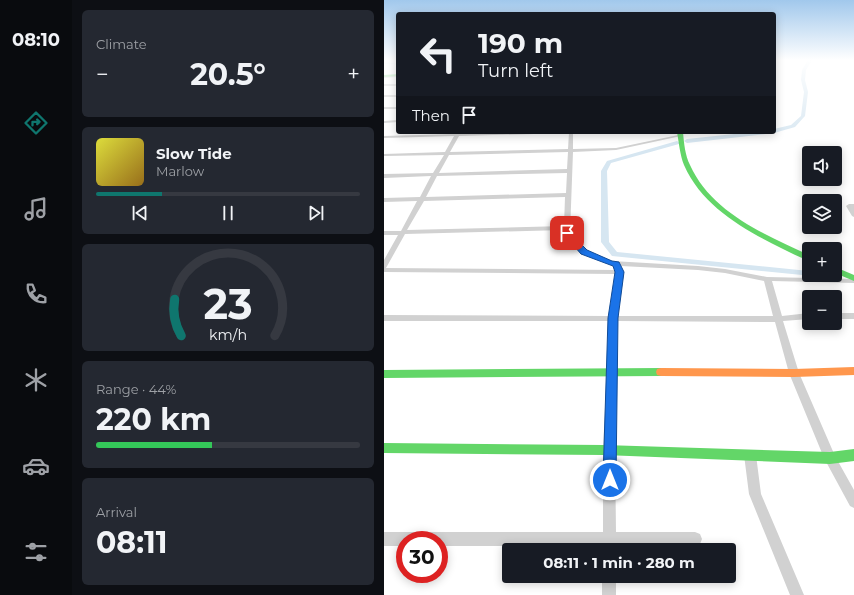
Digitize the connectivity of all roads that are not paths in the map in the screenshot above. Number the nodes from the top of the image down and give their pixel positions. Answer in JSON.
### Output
{"nodes":[{"id":1,"x":384,"y":96,"type":"edge"},
{"id":2,"x":396,"y":96,"type":"edge"},
{"id":3,"x":384,"y":108,"type":"edge"},
{"id":4,"x":396,"y":108,"type":"edge"},
{"id":5,"x":396,"y":121,"type":"edge"},
{"id":6,"x":384,"y":122,"type":"edge"},
{"id":7,"x":458,"y":134,"type":"edge"},
{"id":8,"x":571,"y":134,"type":"edge"},
{"id":9,"x":681,"y":134,"type":"edge"},
{"id":10,"x":384,"y":137,"type":"edge"},
{"id":11,"x":570,"y":151,"type":"junction"},
{"id":12,"x":447,"y":154,"type":"junction"},
{"id":13,"x":384,"y":155,"type":"edge"},
{"id":14,"x":569,"y":171,"type":"junction"},
{"id":15,"x":436,"y":174,"type":"junction"},
{"id":16,"x":384,"y":176,"type":"edge"},
{"id":17,"x":568,"y":195,"type":"junction"},
{"id":18,"x":422,"y":199,"type":"junction"},
{"id":19,"x":384,"y":200,"type":"edge"},
{"id":20,"x":854,"y":206,"type":"edge"},
{"id":21,"x":854,"y":215,"type":"edge"},
{"id":22,"x":567,"y":228,"type":"junction"},
{"id":23,"x":384,"y":233,"type":"edge"},
{"id":24,"x":404,"y":233,"type":"junction"},
{"id":25,"x":802,"y":254,"type":"edge"},
{"id":26,"x":384,"y":266,"type":"edge"},
{"id":27,"x":618,"y":268,"type":"junction"},
{"id":28,"x":384,"y":270,"type":"edge"},
{"id":29,"x":842,"y":273,"type":"edge"},
{"id":30,"x":854,"y":278,"type":"edge"},
{"id":31,"x":767,"y":279,"type":"junction"},
{"id":32,"x":854,"y":282,"type":"edge"},
{"id":33,"x":842,"y":316,"type":"edge"},
{"id":34,"x":854,"y":316,"type":"edge"},
{"id":35,"x":802,"y":317,"type":"edge"},
{"id":36,"x":384,"y":318,"type":"edge"},
{"id":37,"x":613,"y":318,"type":"junction"},
{"id":38,"x":779,"y":319,"type":"junction"},
{"id":39,"x":612,"y":371,"type":"junction"},
{"id":40,"x":854,"y":371,"type":"edge"},
{"id":41,"x":384,"y":374,"type":"edge"},
{"id":42,"x":794,"y":374,"type":"junction"},
{"id":43,"x":384,"y":448,"type":"edge"},
{"id":44,"x":609,"y":450,"type":"junction"},
{"id":45,"x":750,"y":455,"type":"junction"},
{"id":46,"x":854,"y":455,"type":"edge"},
{"id":47,"x":830,"y":458,"type":"junction"},
{"id":48,"x":854,"y":502,"type":"edge"},
{"id":49,"x":384,"y":539,"type":"edge"},
{"id":50,"x":695,"y":539,"type":"dead end"},
{"id":51,"x":535,"y":543,"type":"edge"},
{"id":52,"x":610,"y":543,"type":"edge"},
{"id":53,"x":638,"y":543,"type":"edge"},
{"id":54,"x":610,"y":583,"type":"edge"},
{"id":55,"x":609,"y":595,"type":"edge"},
{"id":56,"x":797,"y":595,"type":"edge"}],
"edges":[{"from":1,"to":2,"type":"street"},
{"from":3,"to":4,"type":"street"},
{"from":5,"to":6,"type":"street"},
{"from":7,"to":10,"type":"street"},
{"from":7,"to":12,"type":"street"},
{"from":8,"to":11,"type":"street"},
{"from":9,"to":11,"type":"street"},
{"from":9,"to":25,"type":"main road"},
{"from":11,"to":12,"type":"street"},
{"from":11,"to":14,"type":"street"},
{"from":12,"to":13,"type":"street"},
{"from":12,"to":15,"type":"street"},
{"from":14,"to":15,"type":"street"},
{"from":14,"to":17,"type":"street"},
{"from":15,"to":16,"type":"street"},
{"from":15,"to":18,"type":"street"},
{"from":17,"to":18,"type":"street"},
{"from":17,"to":22,"type":"street"},
{"from":18,"to":19,"type":"street"},
{"from":18,"to":24,"type":"street"},
{"from":20,"to":21,"type":"street"},
{"from":22,"to":24,"type":"street"},
{"from":22,"to":27,"type":"street"},
{"from":23,"to":24,"type":"street"},
{"from":24,"to":26,"type":"street"},
{"from":27,"to":28,"type":"street"},
{"from":27,"to":31,"type":"street"},
{"from":27,"to":37,"type":"street"},
{"from":29,"to":30,"type":"main road"},
{"from":31,"to":32,"type":"street"},
{"from":31,"to":38,"type":"street"},
{"from":33,"to":34,"type":"street"},
{"from":35,"to":38,"type":"street"},
{"from":36,"to":37,"type":"street"},
{"from":37,"to":38,"type":"street"},
{"from":37,"to":39,"type":"street"},
{"from":38,"to":42,"type":"street"},
{"from":39,"to":41,"type":"main road"},
{"from":39,"to":42,"type":"main road"},
{"from":39,"to":44,"type":"street"},
{"from":40,"to":42,"type":"main road"},
{"from":42,"to":47,"type":"street"},
{"from":43,"to":44,"type":"main road"},
{"from":44,"to":45,"type":"main road"},
{"from":44,"to":52,"type":"street"},
{"from":45,"to":47,"type":"main road"},
{"from":45,"to":56,"type":"street"},
{"from":46,"to":47,"type":"main road"},
{"from":47,"to":48,"type":"street"},
{"from":49,"to":51,"type":"street"},
{"from":50,"to":53,"type":"street"},
{"from":54,"to":55,"type":"street"}]}
